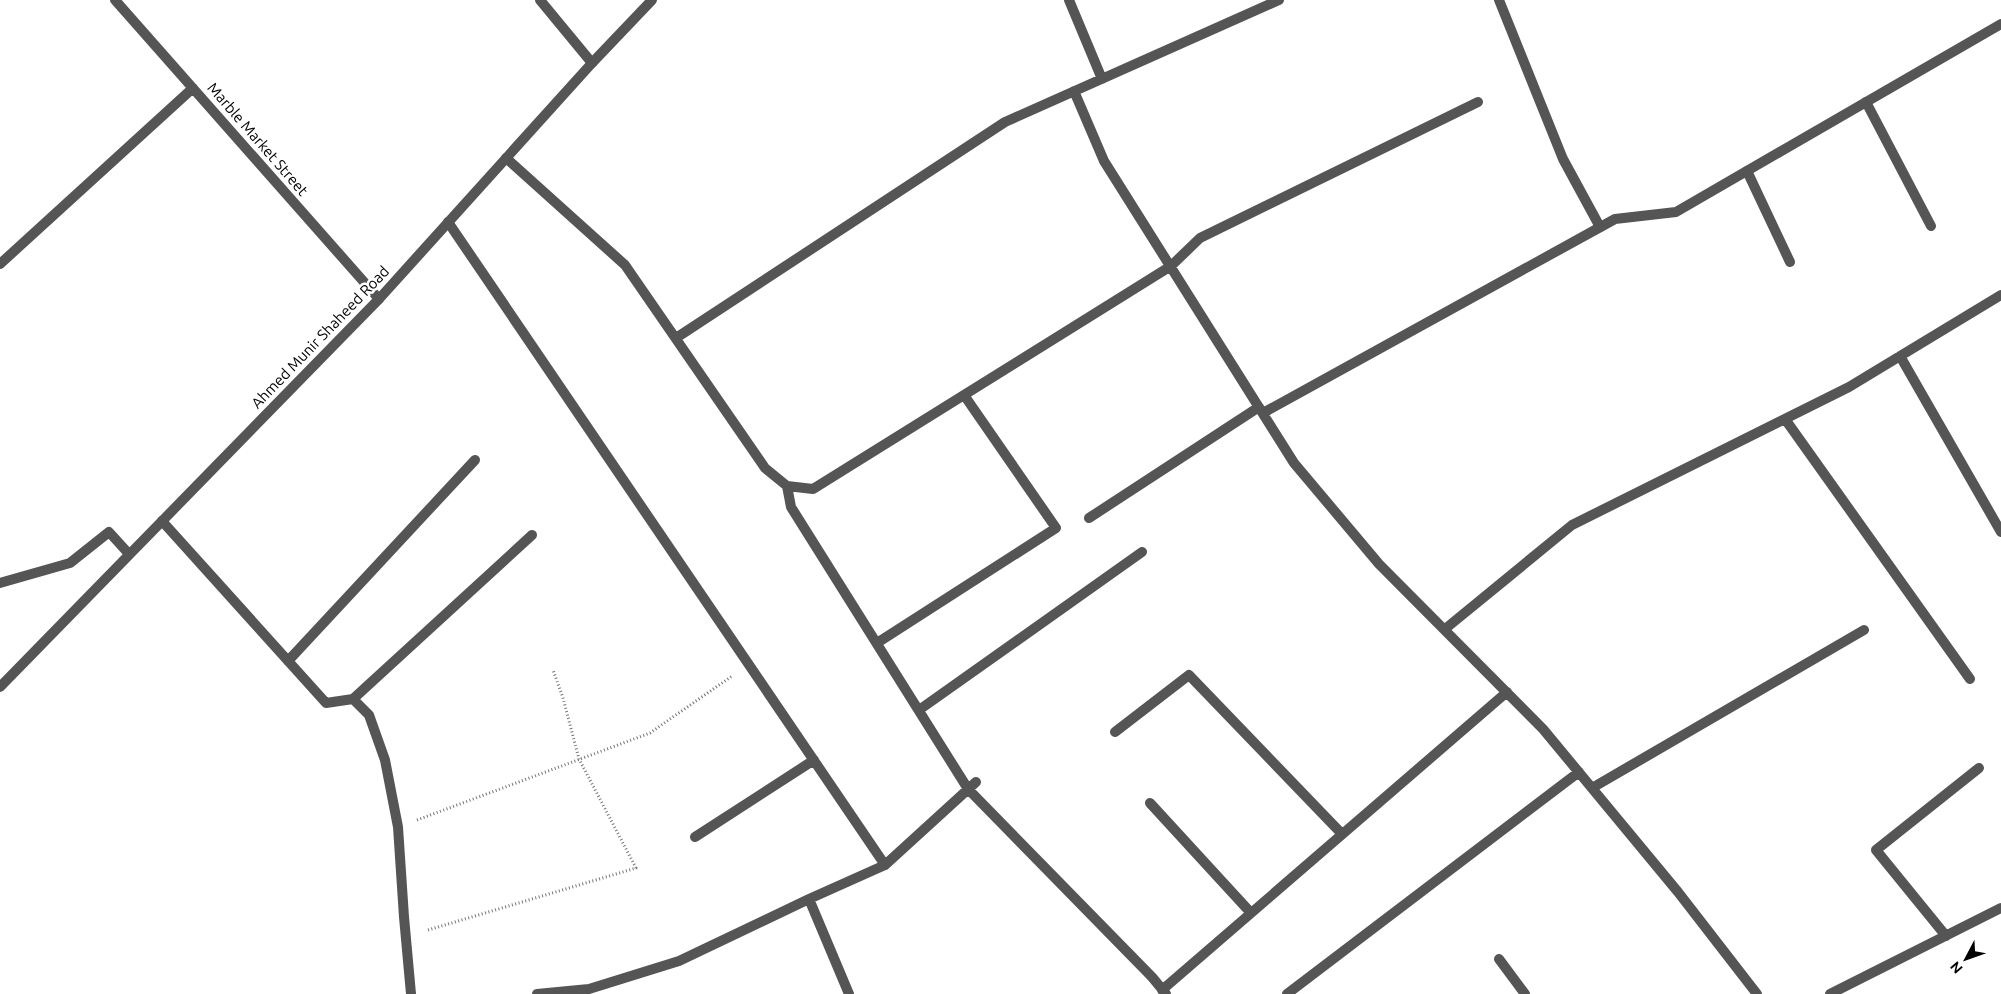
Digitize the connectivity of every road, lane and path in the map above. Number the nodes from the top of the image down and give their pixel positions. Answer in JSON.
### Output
{"nodes":[{"id":1,"x":115,"y":0,"type":"edge"},
{"id":2,"x":540,"y":0,"type":"edge"},
{"id":3,"x":652,"y":0,"type":"edge"},
{"id":4,"x":1069,"y":0,"type":"edge"},
{"id":5,"x":1279,"y":0,"type":"edge"},
{"id":6,"x":1499,"y":0,"type":"edge"},
{"id":7,"x":2001,"y":24,"type":"edge"},
{"id":8,"x":592,"y":63,"type":"junction"},
{"id":9,"x":1102,"y":79,"type":"junction"},
{"id":10,"x":193,"y":88,"type":"junction"},
{"id":11,"x":1074,"y":91,"type":"junction"},
{"id":12,"x":1478,"y":102,"type":"dead end"},
{"id":13,"x":1866,"y":102,"type":"junction"},
{"id":14,"x":506,"y":158,"type":"junction"},
{"id":15,"x":1747,"y":171,"type":"junction"},
{"id":16,"x":448,"y":222,"type":"junction"},
{"id":17,"x":1932,"y":226,"type":"dead end"},
{"id":18,"x":1600,"y":227,"type":"junction"},
{"id":19,"x":1790,"y":262,"type":"dead end"},
{"id":20,"x":0,"y":264,"type":"edge"},
{"id":21,"x":1171,"y":266,"type":"junction"},
{"id":22,"x":2001,"y":295,"type":"edge"},
{"id":23,"x":379,"y":299,"type":"junction"},
{"id":24,"x":676,"y":338,"type":"junction"},
{"id":25,"x":1900,"y":356,"type":"junction"},
{"id":26,"x":964,"y":395,"type":"junction"},
{"id":27,"x":1261,"y":410,"type":"junction"},
{"id":28,"x":1785,"y":419,"type":"junction"},
{"id":29,"x":475,"y":460,"type":"dead end"},
{"id":30,"x":787,"y":486,"type":"junction"},
{"id":31,"x":1089,"y":518,"type":"dead end"},
{"id":32,"x":162,"y":521,"type":"junction"},
{"id":33,"x":2001,"y":532,"type":"edge"},
{"id":34,"x":532,"y":535,"type":"dead end"},
{"id":35,"x":1142,"y":552,"type":"dead end"},
{"id":36,"x":129,"y":554,"type":"junction"},
{"id":37,"x":0,"y":583,"type":"edge"},
{"id":38,"x":1445,"y":630,"type":"junction"},
{"id":39,"x":1864,"y":630,"type":"dead end"},
{"id":40,"x":877,"y":643,"type":"junction"},
{"id":41,"x":288,"y":661,"type":"junction"},
{"id":42,"x":748,"y":664,"type":"junction"},
{"id":43,"x":553,"y":670,"type":"dead end"},
{"id":44,"x":1970,"y":679,"type":"dead end"},
{"id":45,"x":0,"y":686,"type":"edge"},
{"id":46,"x":1507,"y":692,"type":"junction"},
{"id":47,"x":353,"y":700,"type":"junction"},
{"id":48,"x":919,"y":710,"type":"junction"},
{"id":49,"x":1115,"y":732,"type":"dead end"},
{"id":50,"x":579,"y":759,"type":"junction"},
{"id":51,"x":814,"y":760,"type":"junction"},
{"id":52,"x":1979,"y":768,"type":"dead end"},
{"id":53,"x":1579,"y":772,"type":"junction"},
{"id":54,"x":972,"y":785,"type":"junction"},
{"id":55,"x":1592,"y":788,"type":"junction"},
{"id":56,"x":1150,"y":803,"type":"dead end"},
{"id":57,"x":398,"y":828,"type":"junction"},
{"id":58,"x":1342,"y":834,"type":"junction"},
{"id":59,"x":695,"y":837,"type":"dead end"},
{"id":60,"x":885,"y":865,"type":"junction"},
{"id":61,"x":809,"y":899,"type":"junction"},
{"id":62,"x":2001,"y":908,"type":"edge"},
{"id":63,"x":1251,"y":913,"type":"junction"},
{"id":64,"x":1946,"y":936,"type":"junction"},
{"id":65,"x":406,"y":937,"type":"junction"},
{"id":66,"x":1499,"y":959,"type":"dead end"},
{"id":67,"x":1164,"y":992,"type":"edge"},
{"id":68,"x":412,"y":994,"type":"edge"},
{"id":69,"x":537,"y":994,"type":"edge"},
{"id":70,"x":849,"y":994,"type":"edge"},
{"id":71,"x":1287,"y":994,"type":"edge"},
{"id":72,"x":1524,"y":994,"type":"edge"},
{"id":73,"x":1757,"y":994,"type":"edge"},
{"id":74,"x":1830,"y":994,"type":"edge"}],
"edges":[{"from":1,"to":10,"type":"street","name":"Marble Market Street"},
{"from":2,"to":8,"type":"street"},
{"from":3,"to":8,"type":"street","name":"Ahmed Munir Shaheed Road"},
{"from":4,"to":9,"type":"street"},
{"from":5,"to":9,"type":"street"},
{"from":6,"to":18,"type":"street"},
{"from":7,"to":13,"type":"street"},
{"from":8,"to":14,"type":"street","name":"Ahmed Munir Shaheed Road"},
{"from":9,"to":11,"type":"street"},
{"from":10,"to":20,"type":"street"},
{"from":10,"to":23,"type":"street","name":"Marble Market Street"},
{"from":11,"to":21,"type":"street"},
{"from":11,"to":24,"type":"street"},
{"from":12,"to":21,"type":"street"},
{"from":13,"to":15,"type":"street"},
{"from":13,"to":17,"type":"street"},
{"from":14,"to":16,"type":"street","name":"Ahmed Munir Shaheed Road"},
{"from":14,"to":24,"type":"street"},
{"from":15,"to":18,"type":"street"},
{"from":15,"to":19,"type":"street"},
{"from":16,"to":23,"type":"street","name":"Ahmed Munir Shaheed Road"},
{"from":16,"to":42,"type":"street"},
{"from":18,"to":27,"type":"street"},
{"from":21,"to":26,"type":"street"},
{"from":21,"to":27,"type":"street"},
{"from":22,"to":25,"type":"street"},
{"from":23,"to":32,"type":"street","name":"Ahmed Munir Shaheed Road"},
{"from":24,"to":30,"type":"street"},
{"from":25,"to":28,"type":"street"},
{"from":25,"to":33,"type":"street"},
{"from":26,"to":30,"type":"street"},
{"from":26,"to":40,"type":"street"},
{"from":27,"to":31,"type":"street"},
{"from":27,"to":38,"type":"street"},
{"from":28,"to":38,"type":"street"},
{"from":28,"to":44,"type":"street"},
{"from":29,"to":41,"type":"street"},
{"from":30,"to":40,"type":"street"},
{"from":32,"to":36,"type":"street","name":"Ahmed Munir Shaheed Road"},
{"from":32,"to":41,"type":"street"},
{"from":34,"to":47,"type":"street"},
{"from":35,"to":48,"type":"street"},
{"from":36,"to":37,"type":"street"},
{"from":36,"to":45,"type":"street","name":"Ahmed Munir Shaheed Road"},
{"from":38,"to":46,"type":"street"},
{"from":39,"to":55,"type":"street"},
{"from":40,"to":48,"type":"street"},
{"from":41,"to":47,"type":"street"},
{"from":42,"to":50,"type":"path"},
{"from":42,"to":51,"type":"street"},
{"from":43,"to":50,"type":"path"},
{"from":46,"to":53,"type":"street"},
{"from":46,"to":58,"type":"street"},
{"from":47,"to":57,"type":"street"},
{"from":48,"to":54,"type":"street"},
{"from":49,"to":58,"type":"street"},
{"from":50,"to":57,"type":"path"},
{"from":50,"to":65,"type":"path"},
{"from":51,"to":59,"type":"street"},
{"from":51,"to":60,"type":"street"},
{"from":52,"to":64,"type":"street"},
{"from":53,"to":55,"type":"street"},
{"from":53,"to":71,"type":"street"},
{"from":54,"to":60,"type":"street"},
{"from":54,"to":67,"type":"street"},
{"from":55,"to":73,"type":"street"},
{"from":56,"to":63,"type":"street"},
{"from":57,"to":65,"type":"street"},
{"from":58,"to":63,"type":"street"},
{"from":60,"to":61,"type":"street"},
{"from":61,"to":69,"type":"street"},
{"from":61,"to":70,"type":"street"},
{"from":62,"to":64,"type":"street"},
{"from":63,"to":67,"type":"street"},
{"from":64,"to":74,"type":"street"},
{"from":65,"to":68,"type":"street"},
{"from":66,"to":72,"type":"street"}]}
